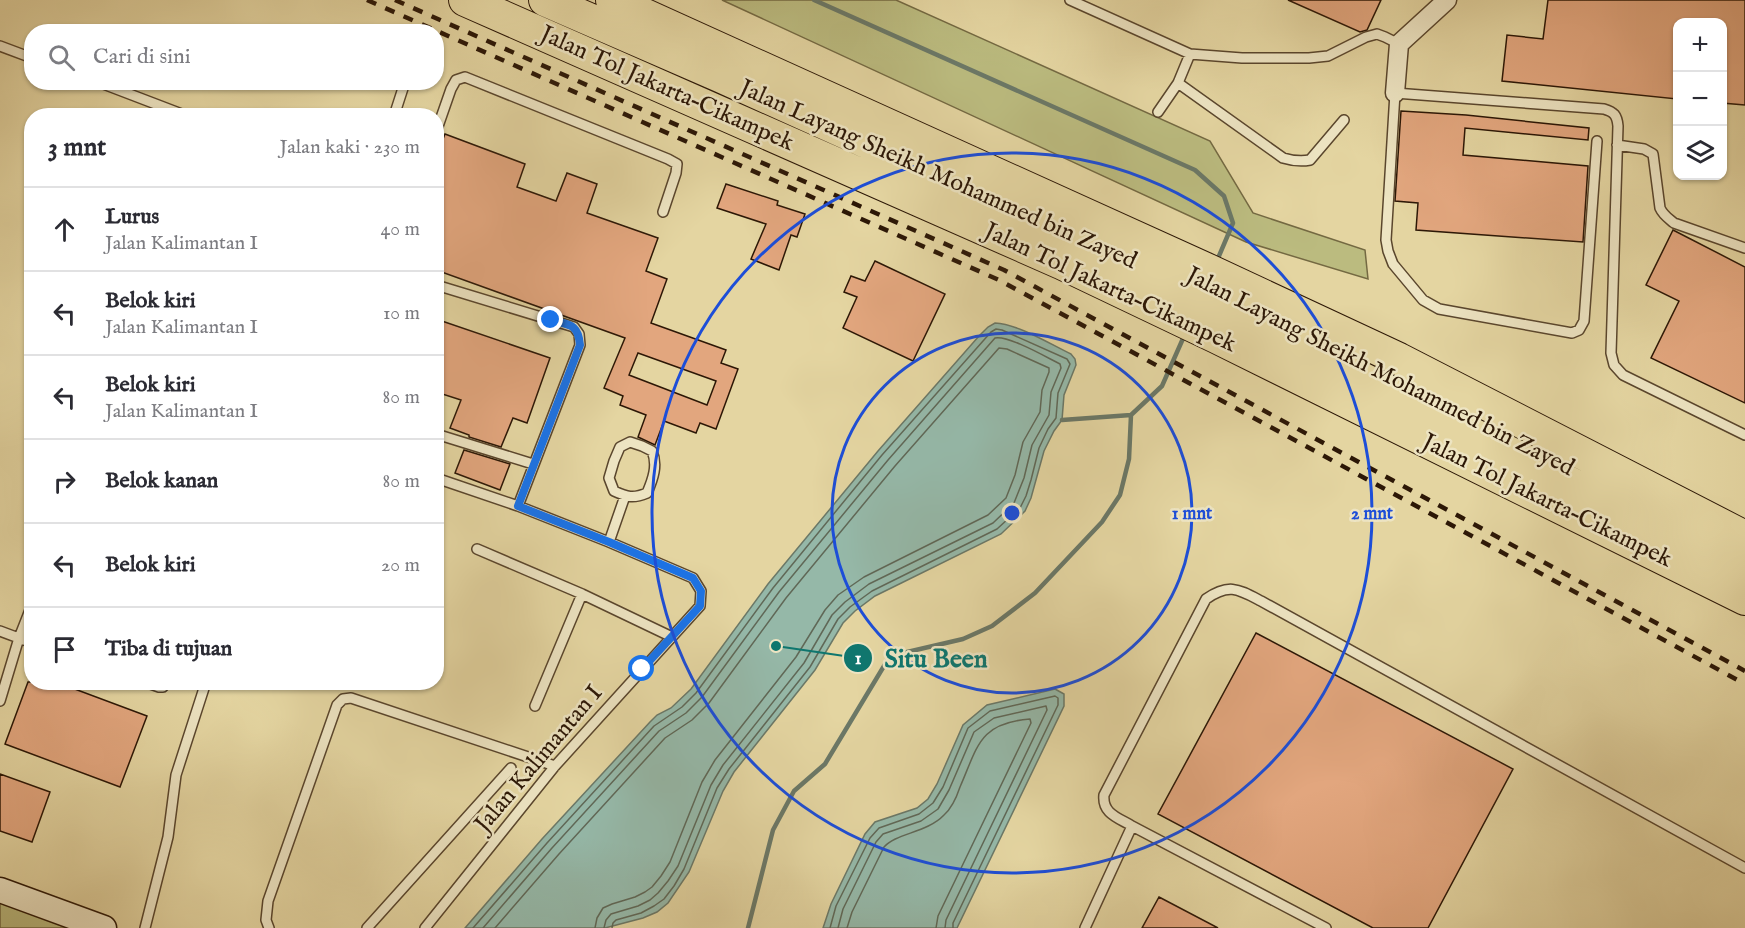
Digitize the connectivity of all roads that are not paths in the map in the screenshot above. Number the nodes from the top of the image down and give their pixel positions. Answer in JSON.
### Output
{"nodes":[{"id":1,"x":465,"y":0,"type":"edge"},
{"id":2,"x":545,"y":0,"type":"edge"},
{"id":3,"x":585,"y":0,"type":"edge"},
{"id":4,"x":612,"y":0,"type":"edge"},
{"id":5,"x":1070,"y":0,"type":"edge"},
{"id":6,"x":1447,"y":0,"type":"edge"},
{"id":7,"x":1399,"y":44,"type":"junction"},
{"id":8,"x":0,"y":46,"type":"edge"},
{"id":9,"x":1190,"y":54,"type":"junction"},
{"id":10,"x":24,"y":55,"type":"edge"},
{"id":11,"x":1178,"y":83,"type":"junction"},
{"id":12,"x":119,"y":90,"type":"edge"},
{"id":13,"x":402,"y":90,"type":"edge"},
{"id":14,"x":1395,"y":93,"type":"junction"},
{"id":15,"x":166,"y":108,"type":"edge"},
{"id":16,"x":397,"y":108,"type":"edge"},
{"id":17,"x":444,"y":109,"type":"edge"},
{"id":18,"x":1158,"y":112,"type":"dead end"},
{"id":19,"x":1344,"y":120,"type":"dead end"},
{"id":20,"x":1597,"y":141,"type":"dead end"},
{"id":21,"x":1617,"y":145,"type":"junction"},
{"id":22,"x":663,"y":212,"type":"dead end"},
{"id":23,"x":1745,"y":248,"type":"edge"},
{"id":24,"x":444,"y":287,"type":"edge"},
{"id":25,"x":1745,"y":435,"type":"edge"},
{"id":26,"x":444,"y":437,"type":"edge"},
{"id":27,"x":532,"y":465,"type":"junction"},
{"id":28,"x":444,"y":481,"type":"edge"},
{"id":29,"x":625,"y":496,"type":"junction"},
{"id":30,"x":518,"y":506,"type":"junction"},
{"id":31,"x":1745,"y":537,"type":"edge"},
{"id":32,"x":609,"y":542,"type":"junction"},
{"id":33,"x":477,"y":549,"type":"dead end"},
{"id":34,"x":1745,"y":558,"type":"edge"},
{"id":35,"x":1745,"y":571,"type":"edge"},
{"id":36,"x":582,"y":594,"type":"junction"},
{"id":37,"x":1745,"y":599,"type":"edge"},
{"id":38,"x":24,"y":625,"type":"edge"},
{"id":39,"x":0,"y":631,"type":"edge"},
{"id":40,"x":672,"y":637,"type":"junction"},
{"id":41,"x":19,"y":638,"type":"junction"},
{"id":42,"x":24,"y":640,"type":"edge"},
{"id":43,"x":204,"y":690,"type":"edge"},
{"id":44,"x":0,"y":700,"type":"edge"},
{"id":45,"x":535,"y":706,"type":"dead end"},
{"id":46,"x":555,"y":766,"type":"junction"},
{"id":47,"x":511,"y":768,"type":"dead end"},
{"id":48,"x":1132,"y":826,"type":"junction"},
{"id":49,"x":1745,"y":868,"type":"edge"},
{"id":50,"x":0,"y":890,"type":"edge"},
{"id":51,"x":104,"y":928,"type":"edge"},
{"id":52,"x":145,"y":928,"type":"edge"},
{"id":53,"x":269,"y":928,"type":"edge"},
{"id":54,"x":367,"y":928,"type":"edge"},
{"id":55,"x":425,"y":928,"type":"edge"},
{"id":56,"x":1085,"y":928,"type":"edge"},
{"id":57,"x":1326,"y":928,"type":"edge"}],
"edges":[{"from":1,"to":37,"type":"highway","name":"Jalan Tol Jakarta–Cikampek"},
{"from":2,"to":35,"type":"highway","name":"Jalan Layang Sheikh Mohammed bin Zayed"},
{"from":3,"to":34,"type":"highway","name":"Jalan Layang Sheikh Mohammed bin Zayed"},
{"from":4,"to":31,"type":"highway"},
{"from":5,"to":9,"type":"lane"},
{"from":6,"to":7,"type":"street"},
{"from":7,"to":9,"type":"lane"},
{"from":7,"to":14,"type":"street"},
{"from":8,"to":10,"type":"lane"},
{"from":9,"to":11,"type":"lane"},
{"from":11,"to":18,"type":"lane"},
{"from":11,"to":19,"type":"lane"},
{"from":12,"to":15,"type":"lane"},
{"from":13,"to":16,"type":"lane"},
{"from":14,"to":20,"type":"lane"},
{"from":14,"to":21,"type":"lane"},
{"from":17,"to":22,"type":"lane"},
{"from":21,"to":23,"type":"lane"},
{"from":21,"to":25,"type":"lane"},
{"from":24,"to":27,"type":"lane"},
{"from":26,"to":27,"type":"lane"},
{"from":27,"to":30,"type":"lane"},
{"from":28,"to":30,"type":"lane","name":"Jalan Kalimantan I"},
{"from":29,"to":29,"type":"lane"},
{"from":29,"to":32,"type":"lane"},
{"from":30,"to":32,"type":"lane","name":"Jalan Kalimantan I"},
{"from":32,"to":40,"type":"lane","name":"Jalan Kalimantan I"},
{"from":33,"to":36,"type":"lane"},
{"from":36,"to":40,"type":"lane"},
{"from":36,"to":45,"type":"lane"},
{"from":38,"to":41,"type":"lane"},
{"from":39,"to":41,"type":"lane"},
{"from":40,"to":46,"type":"lane","name":"Jalan Kalimantan I"},
{"from":41,"to":42,"type":"lane"},
{"from":41,"to":44,"type":"lane"},
{"from":43,"to":52,"type":"lane"},
{"from":46,"to":53,"type":"lane"},
{"from":46,"to":55,"type":"lane","name":"Jalan Kalimantan I"},
{"from":47,"to":54,"type":"lane"},
{"from":48,"to":49,"type":"lane"},
{"from":48,"to":56,"type":"lane"},
{"from":48,"to":57,"type":"lane"},
{"from":50,"to":51,"type":"street"}]}
